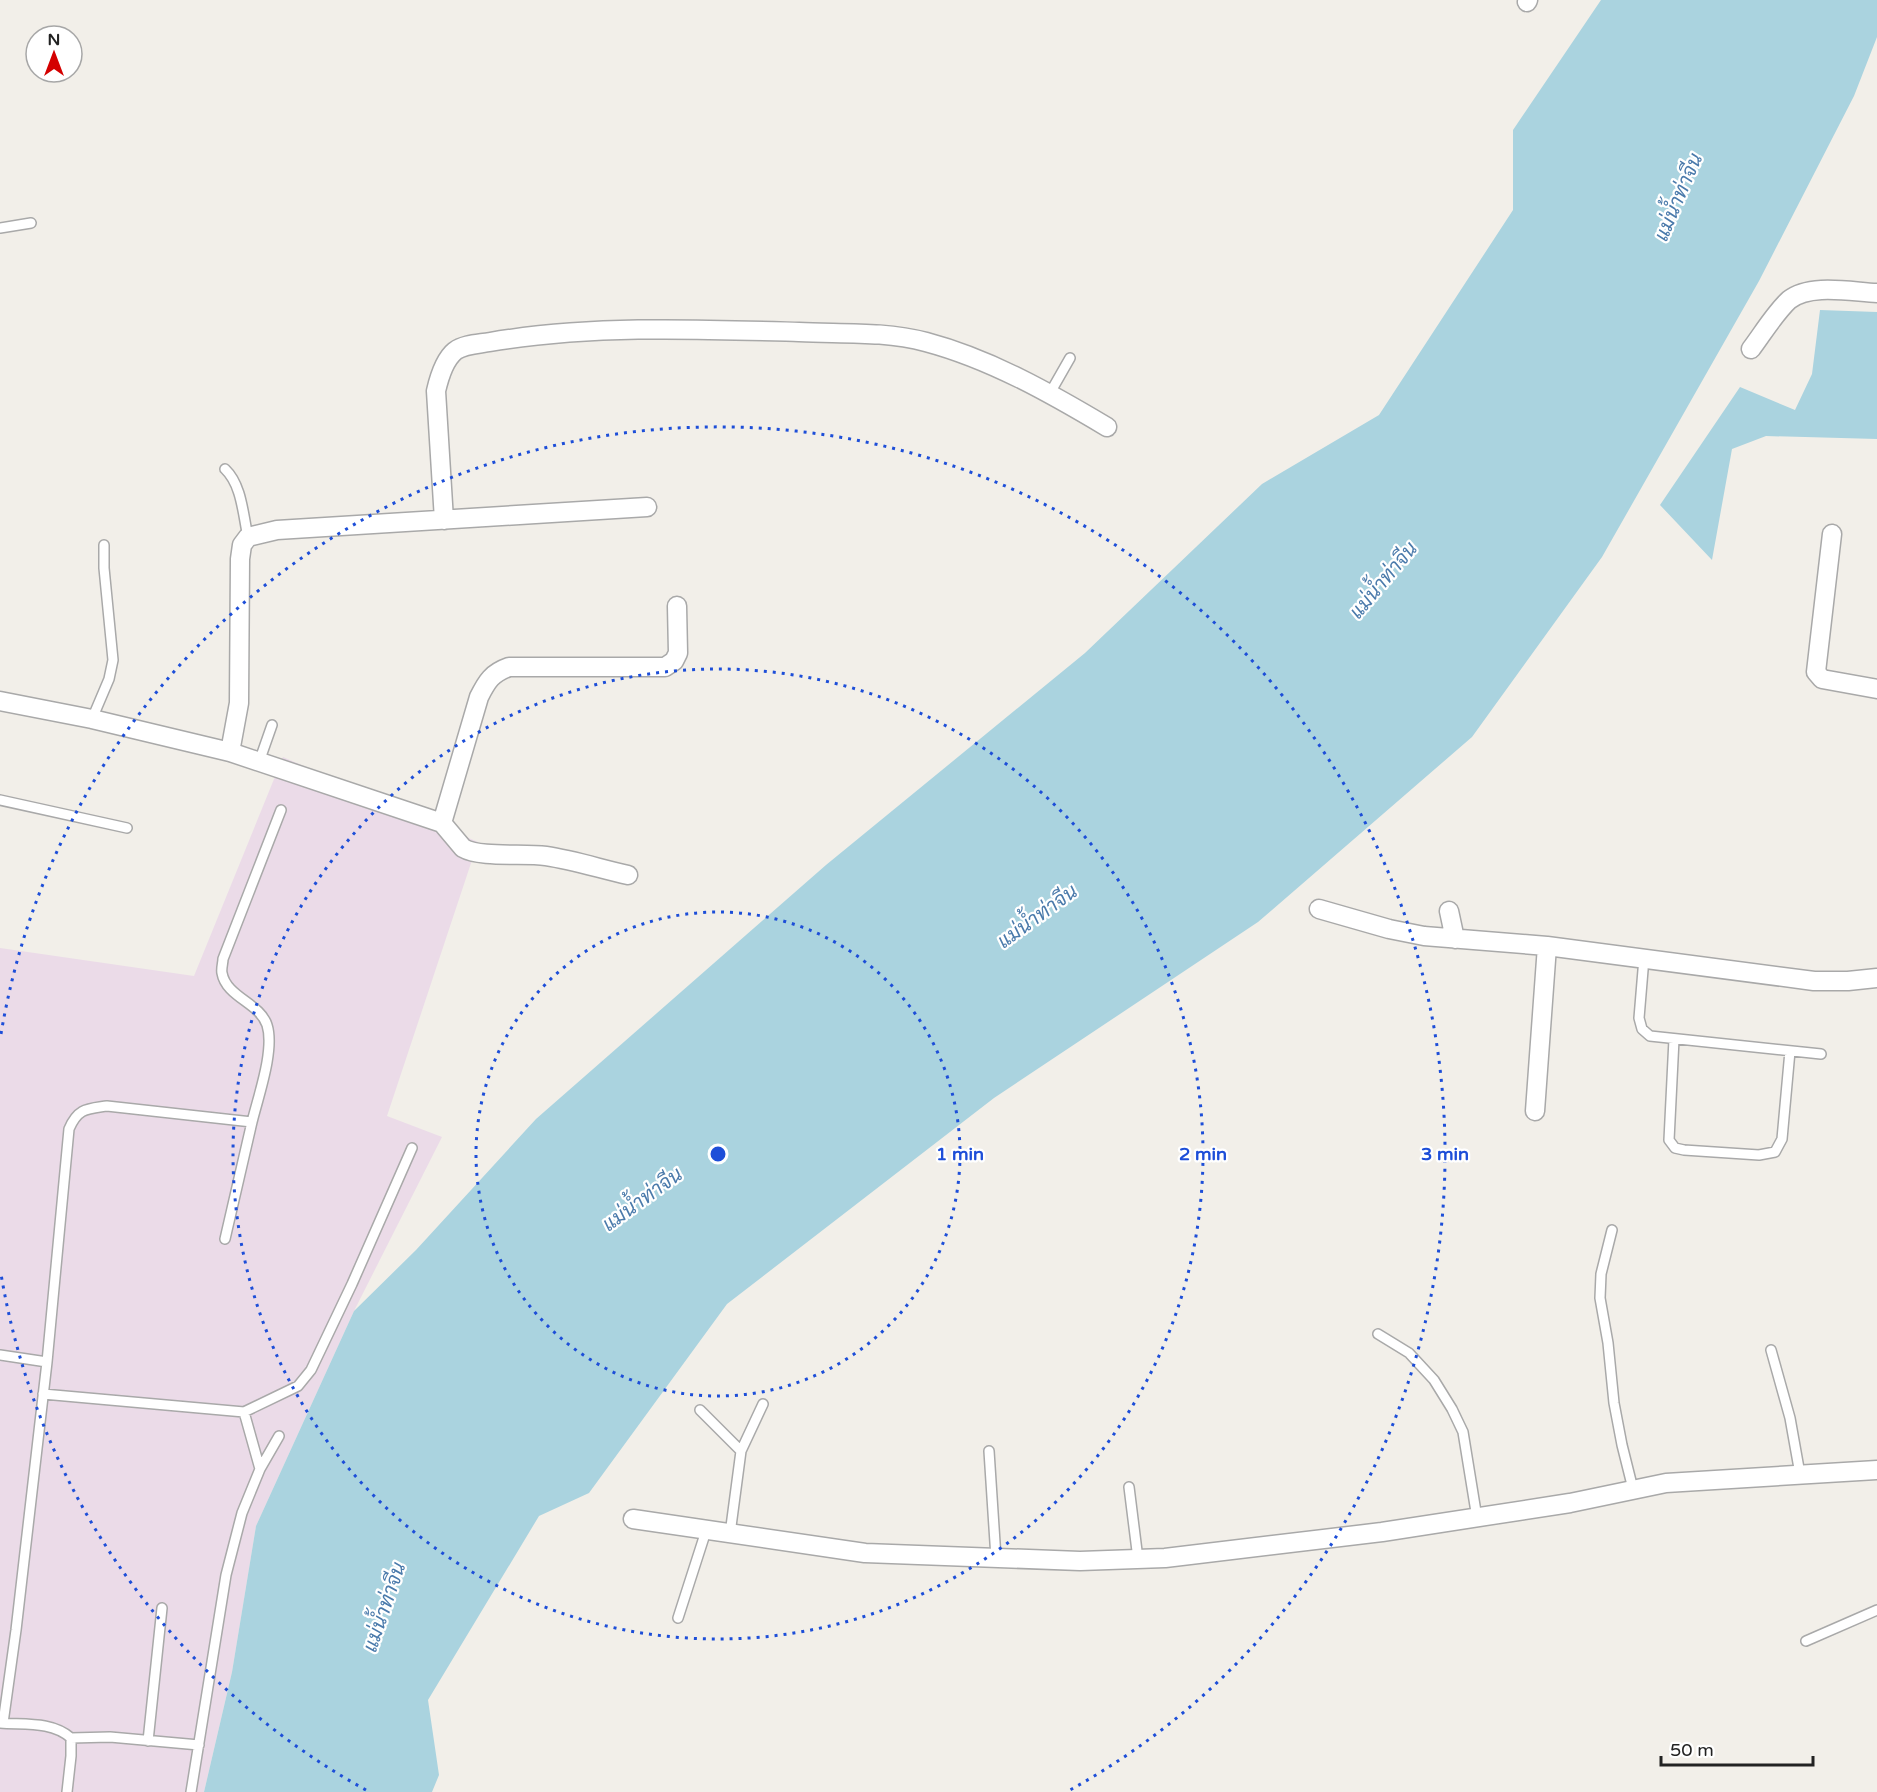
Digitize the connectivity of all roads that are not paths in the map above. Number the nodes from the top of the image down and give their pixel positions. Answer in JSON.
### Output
{"nodes":[{"id":1,"x":31,"y":223,"type":"dead end"},
{"id":2,"x":0,"y":228,"type":"edge"},
{"id":3,"x":1877,"y":293,"type":"edge"},
{"id":4,"x":1751,"y":349,"type":"dead end"},
{"id":5,"x":1070,"y":358,"type":"dead end"},
{"id":6,"x":1050,"y":393,"type":"junction"},
{"id":7,"x":1107,"y":427,"type":"dead end"},
{"id":8,"x":225,"y":469,"type":"dead end"},
{"id":9,"x":647,"y":507,"type":"dead end"},
{"id":10,"x":444,"y":520,"type":"junction"},
{"id":11,"x":1832,"y":534,"type":"dead end"},
{"id":12,"x":248,"y":537,"type":"junction"},
{"id":13,"x":104,"y":545,"type":"dead end"},
{"id":14,"x":677,"y":606,"type":"dead end"},
{"id":15,"x":1877,"y":689,"type":"edge"},
{"id":16,"x":0,"y":701,"type":"edge"},
{"id":17,"x":92,"y":719,"type":"junction"},
{"id":18,"x":272,"y":725,"type":"dead end"},
{"id":19,"x":230,"y":752,"type":"junction"},
{"id":20,"x":260,"y":762,"type":"junction"},
{"id":21,"x":0,"y":800,"type":"edge"},
{"id":22,"x":281,"y":810,"type":"dead end"},
{"id":23,"x":442,"y":823,"type":"junction"},
{"id":24,"x":127,"y":828,"type":"dead end"},
{"id":25,"x":628,"y":875,"type":"dead end"},
{"id":26,"x":1319,"y":909,"type":"dead end"},
{"id":27,"x":1449,"y":910,"type":"dead end"},
{"id":28,"x":1455,"y":939,"type":"junction"},
{"id":29,"x":1547,"y":946,"type":"junction"},
{"id":30,"x":1644,"y":958,"type":"junction"},
{"id":31,"x":1877,"y":978,"type":"edge"},
{"id":32,"x":1674,"y":1039,"type":"junction"},
{"id":33,"x":1790,"y":1051,"type":"junction"},
{"id":34,"x":1821,"y":1054,"type":"dead end"},
{"id":35,"x":1535,"y":1111,"type":"dead end"},
{"id":36,"x":252,"y":1122,"type":"junction"},
{"id":37,"x":412,"y":1148,"type":"dead end"},
{"id":38,"x":1611,"y":1230,"type":"dead end"},
{"id":39,"x":225,"y":1239,"type":"dead end"},
{"id":40,"x":1378,"y":1334,"type":"dead end"},
{"id":41,"x":1771,"y":1350,"type":"dead end"},
{"id":42,"x":0,"y":1355,"type":"edge"},
{"id":43,"x":46,"y":1362,"type":"junction"},
{"id":44,"x":43,"y":1394,"type":"junction"},
{"id":45,"x":763,"y":1404,"type":"dead end"},
{"id":46,"x":700,"y":1410,"type":"dead end"},
{"id":47,"x":244,"y":1412,"type":"junction"},
{"id":48,"x":279,"y":1436,"type":"dead end"},
{"id":49,"x":741,"y":1451,"type":"junction"},
{"id":50,"x":989,"y":1451,"type":"dead end"},
{"id":51,"x":260,"y":1469,"type":"junction"},
{"id":52,"x":1877,"y":1470,"type":"edge"},
{"id":53,"x":1800,"y":1474,"type":"junction"},
{"id":54,"x":1129,"y":1486,"type":"dead end"},
{"id":55,"x":1634,"y":1489,"type":"junction"},
{"id":56,"x":1477,"y":1518,"type":"junction"},
{"id":57,"x":633,"y":1519,"type":"dead end"},
{"id":58,"x":706,"y":1531,"type":"junction"},
{"id":59,"x":730,"y":1534,"type":"junction"},
{"id":60,"x":996,"y":1558,"type":"junction"},
{"id":61,"x":1138,"y":1559,"type":"junction"},
{"id":62,"x":162,"y":1608,"type":"dead end"},
{"id":63,"x":1877,"y":1610,"type":"edge"},
{"id":64,"x":678,"y":1618,"type":"dead end"},
{"id":65,"x":1806,"y":1641,"type":"dead end"},
{"id":66,"x":2,"y":1723,"type":"edge"},
{"id":67,"x":71,"y":1738,"type":"junction"},
{"id":68,"x":148,"y":1741,"type":"junction"},
{"id":69,"x":199,"y":1745,"type":"junction"},
{"id":70,"x":67,"y":1792,"type":"edge"},
{"id":71,"x":191,"y":1792,"type":"edge"}],
"edges":[{"from":1,"to":2,"type":"lane"},
{"from":3,"to":4,"type":"street"},
{"from":5,"to":6,"type":"lane"},
{"from":6,"to":7,"type":"street"},
{"from":6,"to":10,"type":"street"},
{"from":8,"to":12,"type":"lane"},
{"from":9,"to":10,"type":"street"},
{"from":10,"to":12,"type":"street"},
{"from":11,"to":15,"type":"street"},
{"from":12,"to":19,"type":"street"},
{"from":13,"to":17,"type":"lane"},
{"from":14,"to":23,"type":"street"},
{"from":16,"to":17,"type":"street"},
{"from":17,"to":19,"type":"street"},
{"from":18,"to":20,"type":"lane"},
{"from":19,"to":20,"type":"street"},
{"from":20,"to":23,"type":"street"},
{"from":21,"to":24,"type":"lane"},
{"from":22,"to":36,"type":"lane"},
{"from":23,"to":25,"type":"street"},
{"from":26,"to":28,"type":"street"},
{"from":27,"to":28,"type":"street"},
{"from":28,"to":29,"type":"street"},
{"from":29,"to":30,"type":"street"},
{"from":29,"to":35,"type":"street"},
{"from":30,"to":31,"type":"street"},
{"from":30,"to":32,"type":"lane"},
{"from":32,"to":33,"type":"lane"},
{"from":32,"to":33,"type":"lane"},
{"from":33,"to":34,"type":"lane"},
{"from":36,"to":39,"type":"lane"},
{"from":36,"to":43,"type":"lane"},
{"from":37,"to":47,"type":"lane"},
{"from":38,"to":55,"type":"lane"},
{"from":40,"to":56,"type":"lane"},
{"from":41,"to":53,"type":"lane"},
{"from":42,"to":43,"type":"lane"},
{"from":43,"to":44,"type":"lane"},
{"from":44,"to":47,"type":"lane"},
{"from":44,"to":66,"type":"lane"},
{"from":45,"to":49,"type":"lane"},
{"from":46,"to":49,"type":"lane"},
{"from":47,"to":51,"type":"lane"},
{"from":48,"to":51,"type":"lane"},
{"from":49,"to":59,"type":"lane"},
{"from":50,"to":60,"type":"lane"},
{"from":51,"to":69,"type":"lane"},
{"from":52,"to":53,"type":"street"},
{"from":53,"to":55,"type":"street"},
{"from":54,"to":61,"type":"lane"},
{"from":55,"to":56,"type":"street"},
{"from":56,"to":61,"type":"street"},
{"from":57,"to":58,"type":"street"},
{"from":58,"to":59,"type":"street"},
{"from":58,"to":64,"type":"lane"},
{"from":59,"to":60,"type":"street"},
{"from":60,"to":61,"type":"street"},
{"from":62,"to":68,"type":"lane"},
{"from":63,"to":65,"type":"lane"},
{"from":66,"to":67,"type":"lane"},
{"from":67,"to":68,"type":"lane"},
{"from":67,"to":70,"type":"lane"},
{"from":68,"to":69,"type":"lane"},
{"from":69,"to":71,"type":"lane"}]}
